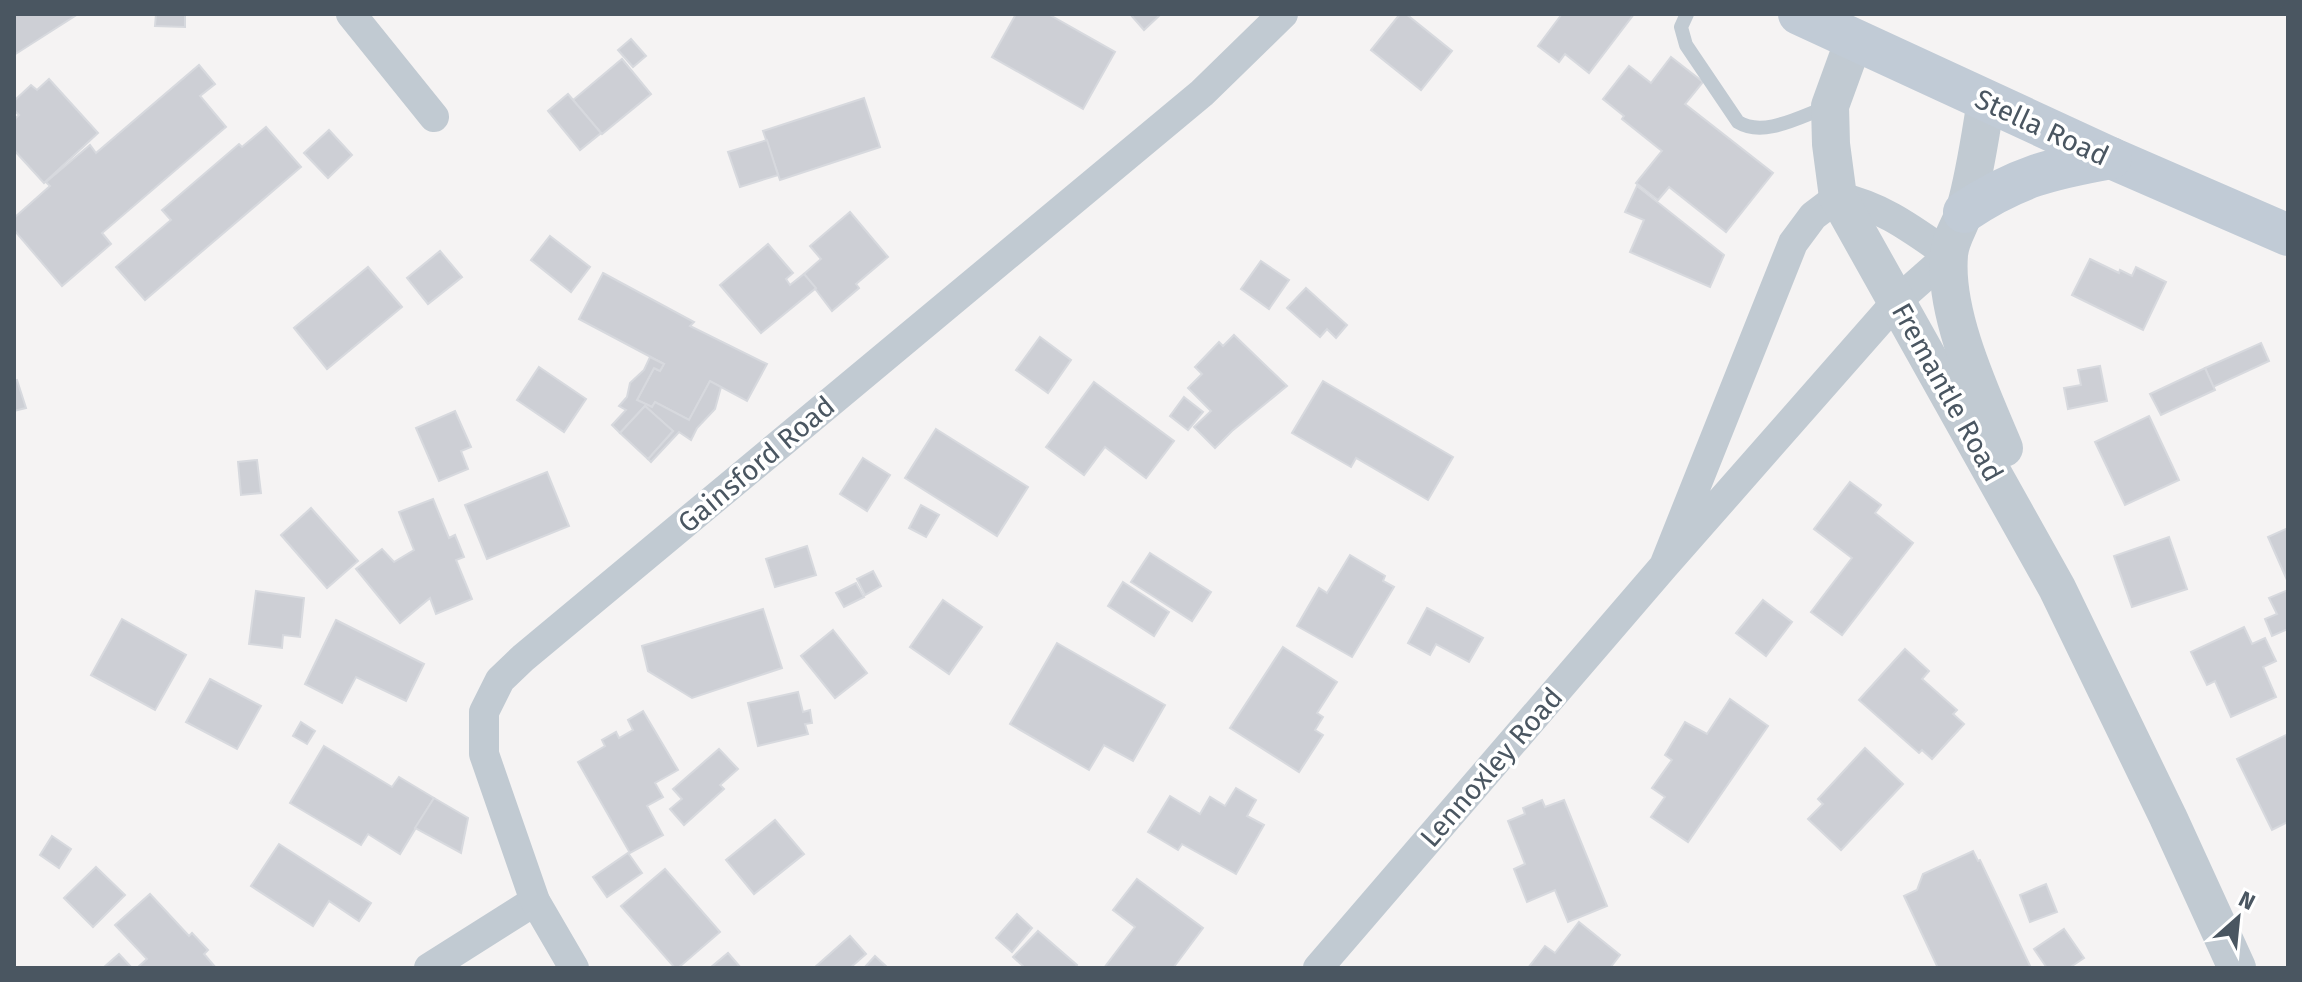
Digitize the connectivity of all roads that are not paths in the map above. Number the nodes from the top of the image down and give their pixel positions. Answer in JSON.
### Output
{"nodes":[{"id":1,"x":351,"y":14,"type":"edge"},
{"id":2,"x":1283,"y":14,"type":"edge"},
{"id":3,"x":1687,"y":14,"type":"edge"},
{"id":4,"x":1799,"y":14,"type":"edge"},
{"id":5,"x":1854,"y":40,"type":"junction"},
{"id":6,"x":1986,"y":101,"type":"junction"},
{"id":7,"x":1830,"y":106,"type":"junction"},
{"id":8,"x":434,"y":117,"type":"dead end"},
{"id":9,"x":2111,"y":158,"type":"junction"},
{"id":10,"x":1838,"y":197,"type":"junction"},
{"id":11,"x":1964,"y":212,"type":"junction"},
{"id":12,"x":2288,"y":235,"type":"edge"},
{"id":13,"x":1949,"y":255,"type":"junction"},
{"id":14,"x":1898,"y":300,"type":"junction"},
{"id":15,"x":1664,"y":566,"type":"junction"},
{"id":16,"x":2057,"y":588,"type":"junction"},
{"id":17,"x":535,"y":901,"type":"junction"},
{"id":18,"x":429,"y":968,"type":"edge"},
{"id":19,"x":574,"y":968,"type":"edge"},
{"id":20,"x":1318,"y":968,"type":"edge"},
{"id":21,"x":2237,"y":968,"type":"edge"}],
"edges":[{"from":1,"to":8,"type":"street"},
{"from":2,"to":17,"type":"street","name":"Gainsford Road"},
{"from":3,"to":7,"type":"lane"},
{"from":4,"to":5,"type":"main road","name":"Stella Road"},
{"from":5,"to":6,"type":"main road","name":"Stella Road"},
{"from":5,"to":7,"type":"street"},
{"from":6,"to":9,"type":"main road","name":"Stella Road"},
{"from":6,"to":11,"type":"street","name":"Lennoxley Road"},
{"from":7,"to":10,"type":"street"},
{"from":9,"to":11,"type":"main road"},
{"from":9,"to":12,"type":"main road","name":"Stella Road"},
{"from":10,"to":13,"type":"street"},
{"from":10,"to":14,"type":"street","name":"Fremantle Road"},
{"from":10,"to":15,"type":"street","name":"Lennoxley Road"},
{"from":11,"to":13,"type":"street","name":"Lennoxley Road"},
{"from":13,"to":14,"type":"street","name":"Lennoxley Road"},
{"from":13,"to":16,"type":"street","name":"Fremantle Road"},
{"from":14,"to":15,"type":"street","name":"Lennoxley Road"},
{"from":14,"to":16,"type":"street","name":"Fremantle Road"},
{"from":15,"to":20,"type":"street","name":"Lennoxley Road"},
{"from":16,"to":21,"type":"street","name":"Fremantle Road"},
{"from":17,"to":18,"type":"street"},
{"from":17,"to":19,"type":"street","name":"Gainsford Road"}]}
